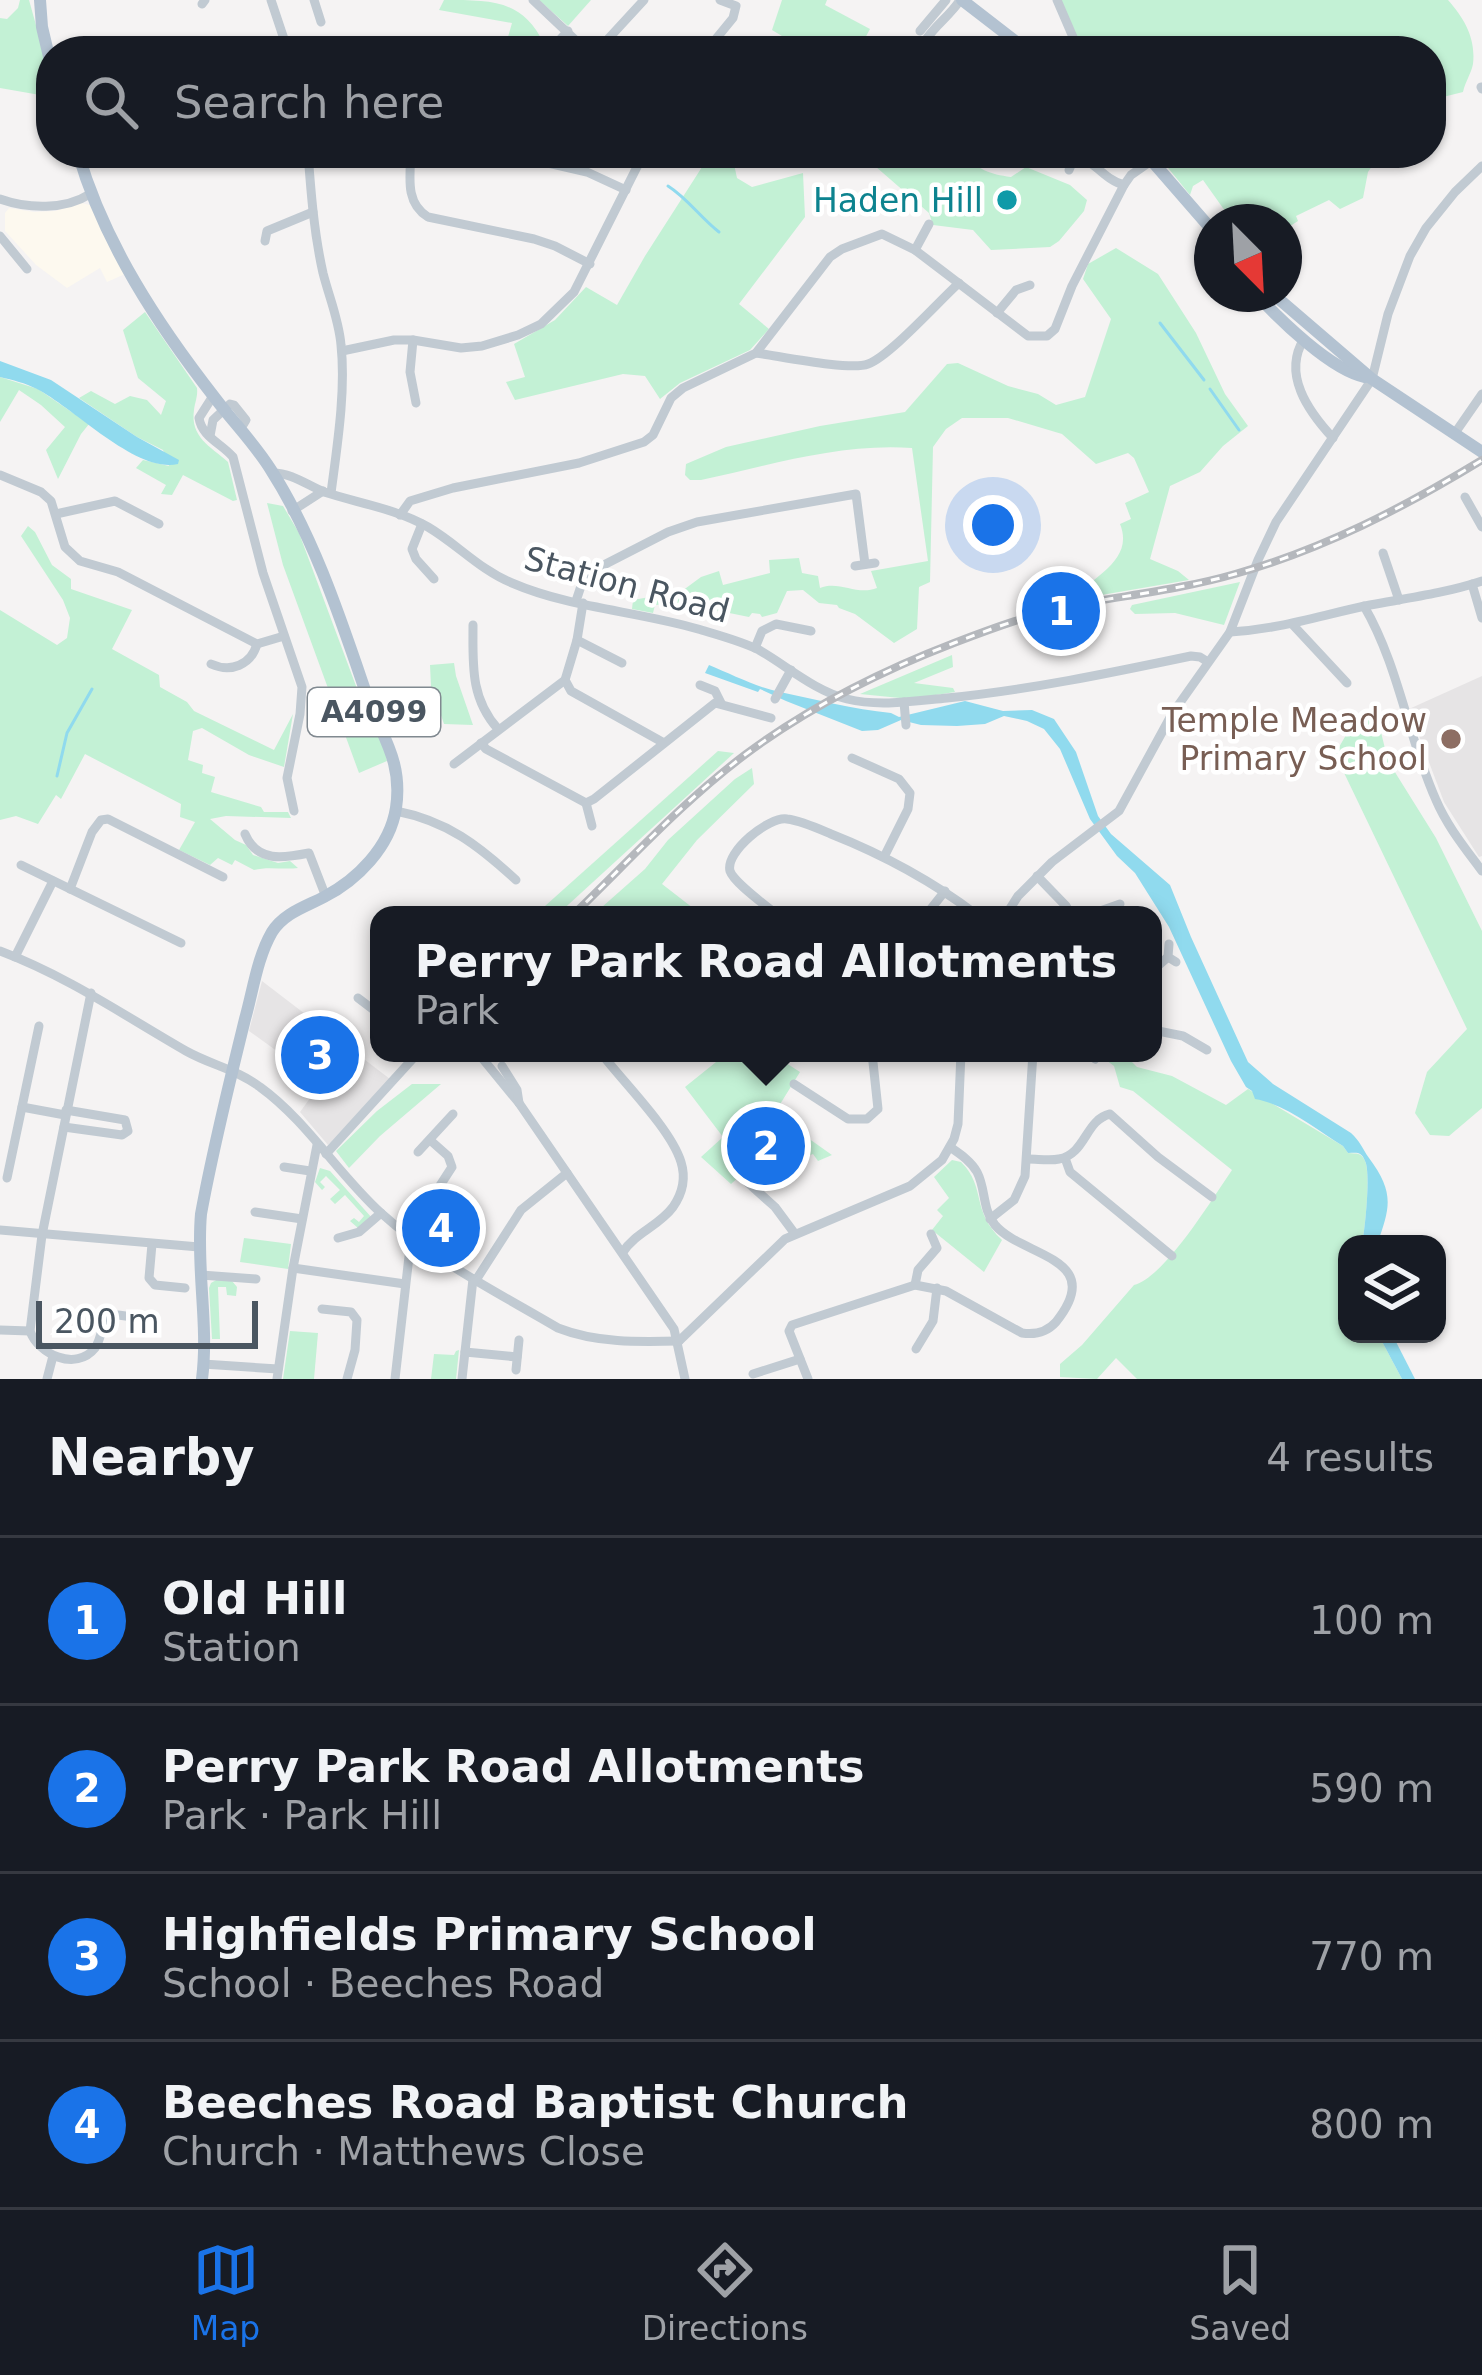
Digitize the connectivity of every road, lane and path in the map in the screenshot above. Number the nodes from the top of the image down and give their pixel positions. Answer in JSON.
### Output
{"nodes":[{"id":1,"x":38,"y":0,"type":"edge"},
{"id":2,"x":272,"y":0,"type":"edge"},
{"id":3,"x":314,"y":0,"type":"edge"},
{"id":4,"x":533,"y":0,"type":"edge"},
{"id":5,"x":644,"y":0,"type":"edge"},
{"id":6,"x":720,"y":0,"type":"edge"},
{"id":7,"x":946,"y":0,"type":"edge"},
{"id":8,"x":961,"y":0,"type":"edge"},
{"id":9,"x":1057,"y":0,"type":"edge"},
{"id":10,"x":737,"y":3,"type":"edge"},
{"id":11,"x":322,"y":16,"type":"dead end"},
{"id":12,"x":568,"y":32,"type":"junction"},
{"id":13,"x":45,"y":36,"type":"edge"},
{"id":14,"x":283,"y":36,"type":"edge"},
{"id":15,"x":564,"y":36,"type":"edge"},
{"id":16,"x":572,"y":36,"type":"edge"},
{"id":17,"x":611,"y":36,"type":"edge"},
{"id":18,"x":718,"y":36,"type":"edge"},
{"id":19,"x":1008,"y":36,"type":"edge"},
{"id":20,"x":1073,"y":36,"type":"edge"},
{"id":21,"x":1482,"y":166,"type":"edge"},
{"id":22,"x":85,"y":168,"type":"edge"},
{"id":23,"x":309,"y":168,"type":"edge"},
{"id":24,"x":411,"y":168,"type":"edge"},
{"id":25,"x":569,"y":168,"type":"edge"},
{"id":26,"x":637,"y":168,"type":"edge"},
{"id":27,"x":1098,"y":168,"type":"edge"},
{"id":28,"x":1138,"y":168,"type":"edge"},
{"id":29,"x":1154,"y":168,"type":"edge"},
{"id":30,"x":1160,"y":168,"type":"edge"},
{"id":31,"x":1124,"y":185,"type":"junction"},
{"id":32,"x":90,"y":187,"type":"junction"},
{"id":33,"x":626,"y":190,"type":"junction"},
{"id":34,"x":1,"y":204,"type":"edge"},
{"id":35,"x":1194,"y":208,"type":"edge"},
{"id":36,"x":313,"y":212,"type":"junction"},
{"id":37,"x":1194,"y":219,"type":"edge"},
{"id":38,"x":929,"y":224,"type":"dead end"},
{"id":39,"x":0,"y":236,"type":"edge"},
{"id":40,"x":266,"y":242,"type":"dead end"},
{"id":41,"x":915,"y":250,"type":"junction"},
{"id":42,"x":126,"y":263,"type":"junction"},
{"id":43,"x":590,"y":264,"type":"junction"},
{"id":44,"x":27,"y":269,"type":"dead end"},
{"id":45,"x":958,"y":283,"type":"junction"},
{"id":46,"x":1030,"y":285,"type":"dead end"},
{"id":47,"x":1275,"y":312,"type":"edge"},
{"id":48,"x":1294,"y":312,"type":"edge"},
{"id":49,"x":997,"y":313,"type":"junction"},
{"id":50,"x":1304,"y":339,"type":"junction"},
{"id":51,"x":413,"y":340,"type":"junction"},
{"id":52,"x":342,"y":351,"type":"junction"},
{"id":53,"x":756,"y":353,"type":"junction"},
{"id":54,"x":1372,"y":379,"type":"junction"},
{"id":55,"x":1482,"y":394,"type":"edge"},
{"id":56,"x":212,"y":396,"type":"junction"},
{"id":57,"x":416,"y":403,"type":"dead end"},
{"id":58,"x":223,"y":409,"type":"junction"},
{"id":59,"x":1455,"y":433,"type":"junction"},
{"id":60,"x":210,"y":436,"type":"junction"},
{"id":61,"x":1333,"y":437,"type":"junction"},
{"id":62,"x":1482,"y":452,"type":"edge"},
{"id":63,"x":274,"y":473,"type":"junction"},
{"id":64,"x":0,"y":475,"type":"edge"},
{"id":65,"x":327,"y":492,"type":"junction"},
{"id":66,"x":1466,"y":497,"type":"dead end"},
{"id":67,"x":292,"y":511,"type":"junction"},
{"id":68,"x":56,"y":514,"type":"junction"},
{"id":69,"x":400,"y":515,"type":"junction"},
{"id":70,"x":159,"y":524,"type":"dead end"},
{"id":71,"x":422,"y":524,"type":"junction"},
{"id":72,"x":1482,"y":527,"type":"edge"},
{"id":73,"x":1383,"y":553,"type":"dead end"},
{"id":74,"x":865,"y":564,"type":"dead end"},
{"id":75,"x":434,"y":578,"type":"dead end"},
{"id":76,"x":1477,"y":582,"type":"edge"},
{"id":77,"x":1399,"y":600,"type":"junction"},
{"id":78,"x":580,"y":602,"type":"junction"},
{"id":79,"x":1364,"y":606,"type":"junction"},
{"id":80,"x":1482,"y":618,"type":"edge"},
{"id":81,"x":473,"y":625,"type":"dead end"},
{"id":82,"x":1293,"y":626,"type":"junction"},
{"id":83,"x":811,"y":631,"type":"dead end"},
{"id":84,"x":1230,"y":632,"type":"junction"},
{"id":85,"x":284,"y":636,"type":"junction"},
{"id":86,"x":578,"y":640,"type":"junction"},
{"id":87,"x":257,"y":644,"type":"junction"},
{"id":88,"x":755,"y":648,"type":"junction"},
{"id":89,"x":1208,"y":662,"type":"junction"},
{"id":90,"x":622,"y":663,"type":"dead end"},
{"id":91,"x":211,"y":664,"type":"dead end"},
{"id":92,"x":790,"y":670,"type":"junction"},
{"id":93,"x":565,"y":680,"type":"junction"},
{"id":94,"x":1329,"y":684,"type":"dead end"},
{"id":95,"x":700,"y":685,"type":"dead end"},
{"id":96,"x":775,"y":698,"type":"dead end"},
{"id":97,"x":721,"y":703,"type":"junction"},
{"id":98,"x":905,"y":705,"type":"junction"},
{"id":99,"x":771,"y":718,"type":"dead end"},
{"id":100,"x":906,"y":725,"type":"dead end"},
{"id":101,"x":497,"y":729,"type":"junction"},
{"id":102,"x":481,"y":743,"type":"junction"},
{"id":103,"x":664,"y":743,"type":"junction"},
{"id":104,"x":852,"y":757,"type":"dead end"},
{"id":105,"x":454,"y":764,"type":"dead end"},
{"id":106,"x":586,"y":803,"type":"junction"},
{"id":107,"x":396,"y":811,"type":"junction"},
{"id":108,"x":294,"y":812,"type":"dead end"},
{"id":109,"x":592,"y":826,"type":"dead end"},
{"id":110,"x":245,"y":834,"type":"dead end"},
{"id":111,"x":884,"y":857,"type":"junction"},
{"id":112,"x":21,"y":865,"type":"dead end"},
{"id":113,"x":1482,"y":871,"type":"edge"},
{"id":114,"x":1037,"y":876,"type":"junction"},
{"id":115,"x":223,"y":877,"type":"dead end"},
{"id":116,"x":516,"y":880,"type":"dead end"},
{"id":117,"x":53,"y":881,"type":"junction"},
{"id":118,"x":70,"y":890,"type":"junction"},
{"id":119,"x":945,"y":891,"type":"junction"},
{"id":120,"x":326,"y":897,"type":"junction"},
{"id":121,"x":1110,"y":901,"type":"dead end"},
{"id":122,"x":767,"y":906,"type":"edge"},
{"id":123,"x":933,"y":906,"type":"edge"},
{"id":124,"x":965,"y":906,"type":"edge"},
{"id":125,"x":1012,"y":906,"type":"edge"},
{"id":126,"x":1063,"y":906,"type":"edge"},
{"id":127,"x":1102,"y":906,"type":"edge"},
{"id":128,"x":181,"y":944,"type":"dead end"},
{"id":129,"x":1168,"y":944,"type":"dead end"},
{"id":130,"x":0,"y":951,"type":"edge"},
{"id":131,"x":15,"y":957,"type":"junction"},
{"id":132,"x":1162,"y":965,"type":"edge"},
{"id":133,"x":91,"y":993,"type":"junction"},
{"id":134,"x":358,"y":998,"type":"dead end"},
{"id":135,"x":370,"y":1007,"type":"edge"},
{"id":136,"x":39,"y":1026,"type":"dead end"},
{"id":137,"x":1203,"y":1031,"type":"dead end"},
{"id":138,"x":1162,"y":1033,"type":"edge"},
{"id":139,"x":410,"y":1062,"type":"edge"},
{"id":140,"x":485,"y":1062,"type":"edge"},
{"id":141,"x":608,"y":1062,"type":"edge"},
{"id":142,"x":873,"y":1062,"type":"edge"},
{"id":143,"x":961,"y":1062,"type":"edge"},
{"id":144,"x":1032,"y":1062,"type":"edge"},
{"id":145,"x":1103,"y":1062,"type":"edge"},
{"id":146,"x":1107,"y":1065,"type":"dead end"},
{"id":147,"x":502,"y":1066,"type":"dead end"},
{"id":148,"x":230,"y":1071,"type":"junction"},
{"id":149,"x":794,"y":1084,"type":"dead end"},
{"id":150,"x":519,"y":1103,"type":"junction"},
{"id":151,"x":22,"y":1107,"type":"junction"},
{"id":152,"x":453,"y":1114,"type":"dead end"},
{"id":153,"x":65,"y":1117,"type":"junction"},
{"id":154,"x":430,"y":1140,"type":"junction"},
{"id":155,"x":317,"y":1145,"type":"junction"},
{"id":156,"x":950,"y":1147,"type":"junction"},
{"id":157,"x":418,"y":1153,"type":"dead end"},
{"id":158,"x":326,"y":1154,"type":"junction"},
{"id":159,"x":1065,"y":1157,"type":"junction"},
{"id":160,"x":1028,"y":1159,"type":"junction"},
{"id":161,"x":284,"y":1167,"type":"dead end"},
{"id":162,"x":310,"y":1171,"type":"junction"},
{"id":163,"x":567,"y":1173,"type":"junction"},
{"id":164,"x":7,"y":1178,"type":"dead end"},
{"id":165,"x":747,"y":1182,"type":"dead end"},
{"id":166,"x":1212,"y":1197,"type":"dead end"},
{"id":167,"x":255,"y":1212,"type":"dead end"},
{"id":168,"x":381,"y":1213,"type":"junction"},
{"id":169,"x":302,"y":1219,"type":"junction"},
{"id":170,"x":990,"y":1219,"type":"junction"},
{"id":171,"x":0,"y":1230,"type":"edge"},
{"id":172,"x":795,"y":1234,"type":"junction"},
{"id":173,"x":931,"y":1234,"type":"dead end"},
{"id":174,"x":42,"y":1235,"type":"junction"},
{"id":175,"x":410,"y":1237,"type":"junction"},
{"id":176,"x":338,"y":1238,"type":"dead end"},
{"id":177,"x":152,"y":1244,"type":"junction"},
{"id":178,"x":199,"y":1247,"type":"junction"},
{"id":179,"x":622,"y":1252,"type":"junction"},
{"id":180,"x":1172,"y":1256,"type":"dead end"},
{"id":181,"x":293,"y":1268,"type":"junction"},
{"id":182,"x":201,"y":1275,"type":"junction"},
{"id":183,"x":256,"y":1279,"type":"dead end"},
{"id":184,"x":474,"y":1279,"type":"junction"},
{"id":185,"x":405,"y":1284,"type":"junction"},
{"id":186,"x":915,"y":1285,"type":"junction"},
{"id":187,"x":933,"y":1287,"type":"junction"},
{"id":188,"x":184,"y":1288,"type":"dead end"},
{"id":189,"x":322,"y":1309,"type":"dead end"},
{"id":190,"x":133,"y":1317,"type":"dead end"},
{"id":191,"x":0,"y":1330,"type":"edge"},
{"id":192,"x":30,"y":1331,"type":"junction"},
{"id":193,"x":519,"y":1340,"type":"dead end"},
{"id":194,"x":679,"y":1341,"type":"junction"},
{"id":195,"x":916,"y":1342,"type":"dead end"},
{"id":196,"x":465,"y":1352,"type":"junction"},
{"id":197,"x":53,"y":1356,"type":"junction"},
{"id":198,"x":517,"y":1357,"type":"junction"},
{"id":199,"x":800,"y":1359,"type":"junction"},
{"id":200,"x":203,"y":1364,"type":"junction"},
{"id":201,"x":516,"y":1370,"type":"dead end"},
{"id":202,"x":278,"y":1374,"type":"edge"},
{"id":203,"x":753,"y":1375,"type":"dead end"},
{"id":204,"x":47,"y":1379,"type":"edge"},
{"id":205,"x":199,"y":1379,"type":"edge"},
{"id":206,"x":347,"y":1379,"type":"edge"},
{"id":207,"x":395,"y":1379,"type":"edge"},
{"id":208,"x":462,"y":1379,"type":"edge"},
{"id":209,"x":685,"y":1379,"type":"edge"},
{"id":210,"x":808,"y":1379,"type":"edge"}],
"edges":[{"from":1,"to":13,"type":"main road"},
{"from":2,"to":14,"type":"street"},
{"from":3,"to":11,"type":"street"},
{"from":4,"to":12,"type":"street"},
{"from":5,"to":17,"type":"street"},
{"from":6,"to":10,"type":"street"},
{"from":7,"to":8,"type":"street"},
{"from":8,"to":19,"type":"main road"},
{"from":9,"to":20,"type":"street"},
{"from":10,"to":18,"type":"street"},
{"from":12,"to":15,"type":"street"},
{"from":12,"to":16,"type":"street"},
{"from":21,"to":54,"type":"street"},
{"from":22,"to":32,"type":"main road","number":"A4099"},
{"from":23,"to":36,"type":"street"},
{"from":24,"to":43,"type":"street"},
{"from":25,"to":33,"type":"street"},
{"from":26,"to":33,"type":"street"},
{"from":27,"to":31,"type":"street"},
{"from":28,"to":31,"type":"street"},
{"from":29,"to":37,"type":"main road"},
{"from":30,"to":35,"type":"main road"},
{"from":31,"to":49,"type":"street"},
{"from":32,"to":34,"type":"street"},
{"from":32,"to":42,"type":"main road","number":"A4099"},
{"from":32,"to":42,"type":"main road","number":"A4099"},
{"from":33,"to":43,"type":"street"},
{"from":36,"to":40,"type":"street"},
{"from":36,"to":52,"type":"street"},
{"from":38,"to":41,"type":"street"},
{"from":39,"to":44,"type":"street"},
{"from":41,"to":45,"type":"street"},
{"from":41,"to":53,"type":"street"},
{"from":42,"to":56,"type":"main road","number":"A4099"},
{"from":43,"to":51,"type":"street"},
{"from":45,"to":49,"type":"street"},
{"from":45,"to":53,"type":"street"},
{"from":46,"to":49,"type":"street"},
{"from":47,"to":50,"type":"main road"},
{"from":48,"to":54,"type":"main road"},
{"from":50,"to":54,"type":"main road"},
{"from":50,"to":61,"type":"street"},
{"from":51,"to":52,"type":"street"},
{"from":51,"to":57,"type":"street"},
{"from":52,"to":65,"type":"street"},
{"from":53,"to":69,"type":"street"},
{"from":54,"to":59,"type":"main road"},
{"from":54,"to":61,"type":"street"},
{"from":55,"to":59,"type":"street"},
{"from":56,"to":58,"type":"main road","number":"A4099"},
{"from":56,"to":60,"type":"street"},
{"from":58,"to":60,"type":"street"},
{"from":58,"to":63,"type":"main road","number":"A4099"},
{"from":59,"to":62,"type":"main road"},
{"from":60,"to":85,"type":"street"},
{"from":61,"to":84,"type":"street"},
{"from":63,"to":65,"type":"street","name":"Station Road"},
{"from":63,"to":67,"type":"main road","number":"A4099"},
{"from":64,"to":68,"type":"street"},
{"from":65,"to":67,"type":"street"},
{"from":65,"to":69,"type":"street","name":"Station Road"},
{"from":66,"to":72,"type":"street"},
{"from":67,"to":107,"type":"main road","number":"A4099"},
{"from":68,"to":70,"type":"street"},
{"from":68,"to":87,"type":"street"},
{"from":69,"to":71,"type":"street","name":"Station Road"},
{"from":71,"to":75,"type":"street"},
{"from":71,"to":78,"type":"street","name":"Station Road"},
{"from":73,"to":77,"type":"street"},
{"from":74,"to":78,"type":"street"},
{"from":76,"to":77,"type":"street"},
{"from":76,"to":80,"type":"street"},
{"from":77,"to":79,"type":"street"},
{"from":78,"to":86,"type":"street"},
{"from":78,"to":88,"type":"street","name":"Station Road"},
{"from":79,"to":82,"type":"street"},
{"from":79,"to":113,"type":"street"},
{"from":81,"to":101,"type":"street"},
{"from":82,"to":84,"type":"street"},
{"from":82,"to":94,"type":"street"},
{"from":83,"to":88,"type":"street"},
{"from":84,"to":89,"type":"street"},
{"from":85,"to":87,"type":"street"},
{"from":85,"to":108,"type":"street"},
{"from":86,"to":90,"type":"street"},
{"from":86,"to":93,"type":"street"},
{"from":87,"to":91,"type":"street"},
{"from":88,"to":92,"type":"street","name":"Station Road"},
{"from":89,"to":98,"type":"street","name":"Station Road"},
{"from":89,"to":114,"type":"street"},
{"from":92,"to":96,"type":"street"},
{"from":92,"to":98,"type":"street","name":"Station Road"},
{"from":93,"to":101,"type":"street"},
{"from":93,"to":103,"type":"street"},
{"from":95,"to":97,"type":"street"},
{"from":97,"to":99,"type":"street"},
{"from":97,"to":103,"type":"street"},
{"from":98,"to":100,"type":"street"},
{"from":101,"to":102,"type":"street"},
{"from":102,"to":105,"type":"street"},
{"from":102,"to":106,"type":"street"},
{"from":103,"to":106,"type":"street"},
{"from":104,"to":111,"type":"street"},
{"from":106,"to":109,"type":"street"},
{"from":107,"to":116,"type":"street"},
{"from":107,"to":120,"type":"main road"},
{"from":110,"to":120,"type":"street"},
{"from":111,"to":119,"type":"street"},
{"from":111,"to":122,"type":"street"},
{"from":112,"to":117,"type":"street"},
{"from":114,"to":125,"type":"street"},
{"from":114,"to":126,"type":"street"},
{"from":115,"to":118,"type":"street"},
{"from":117,"to":118,"type":"street"},
{"from":117,"to":131,"type":"street"},
{"from":118,"to":128,"type":"street"},
{"from":119,"to":123,"type":"street"},
{"from":119,"to":124,"type":"street"},
{"from":120,"to":148,"type":"main road"},
{"from":121,"to":127,"type":"street"},
{"from":129,"to":132,"type":"street"},
{"from":130,"to":131,"type":"street"},
{"from":131,"to":133,"type":"street"},
{"from":133,"to":148,"type":"street"},
{"from":133,"to":153,"type":"street"},
{"from":134,"to":135,"type":"street"},
{"from":136,"to":151,"type":"street"},
{"from":137,"to":138,"type":"street"},
{"from":139,"to":158,"type":"street"},
{"from":140,"to":150,"type":"street"},
{"from":141,"to":179,"type":"street"},
{"from":142,"to":149,"type":"street"},
{"from":143,"to":156,"type":"street"},
{"from":144,"to":160,"type":"street"},
{"from":145,"to":146,"type":"street"},
{"from":147,"to":150,"type":"street"},
{"from":148,"to":155,"type":"street"},
{"from":148,"to":178,"type":"main road"},
{"from":150,"to":163,"type":"street"},
{"from":151,"to":153,"type":"street"},
{"from":151,"to":164,"type":"street"},
{"from":152,"to":154,"type":"street"},
{"from":153,"to":153,"type":"street"},
{"from":153,"to":174,"type":"street"},
{"from":154,"to":157,"type":"street"},
{"from":154,"to":175,"type":"street"},
{"from":155,"to":158,"type":"street"},
{"from":155,"to":162,"type":"street"},
{"from":156,"to":170,"type":"street"},
{"from":156,"to":172,"type":"street"},
{"from":158,"to":168,"type":"street"},
{"from":159,"to":160,"type":"street"},
{"from":159,"to":166,"type":"street"},
{"from":159,"to":180,"type":"street"},
{"from":160,"to":170,"type":"street"},
{"from":161,"to":162,"type":"street"},
{"from":162,"to":169,"type":"street"},
{"from":163,"to":179,"type":"street"},
{"from":163,"to":184,"type":"street"},
{"from":165,"to":172,"type":"street"},
{"from":167,"to":169,"type":"street"},
{"from":168,"to":175,"type":"street"},
{"from":168,"to":176,"type":"street"},
{"from":169,"to":181,"type":"street"},
{"from":170,"to":187,"type":"street"},
{"from":171,"to":174,"type":"street"},
{"from":172,"to":194,"type":"street"},
{"from":173,"to":186,"type":"street"},
{"from":174,"to":177,"type":"street"},
{"from":174,"to":192,"type":"street"},
{"from":175,"to":184,"type":"street"},
{"from":175,"to":185,"type":"street"},
{"from":177,"to":178,"type":"street"},
{"from":177,"to":188,"type":"street"},
{"from":178,"to":182,"type":"main road"},
{"from":179,"to":194,"type":"street"},
{"from":181,"to":185,"type":"street"},
{"from":181,"to":202,"type":"street"},
{"from":182,"to":183,"type":"street"},
{"from":182,"to":200,"type":"main road"},
{"from":184,"to":194,"type":"street"},
{"from":184,"to":196,"type":"street"},
{"from":185,"to":207,"type":"street"},
{"from":186,"to":187,"type":"street"},
{"from":186,"to":199,"type":"street"},
{"from":187,"to":195,"type":"street"},
{"from":189,"to":206,"type":"street"},
{"from":190,"to":197,"type":"street"},
{"from":191,"to":192,"type":"street"},
{"from":192,"to":197,"type":"street"},
{"from":193,"to":198,"type":"street"},
{"from":194,"to":209,"type":"street"},
{"from":196,"to":198,"type":"street"},
{"from":196,"to":208,"type":"street"},
{"from":197,"to":204,"type":"street"},
{"from":198,"to":201,"type":"street"},
{"from":199,"to":203,"type":"street"},
{"from":199,"to":210,"type":"street"},
{"from":200,"to":202,"type":"street"},
{"from":200,"to":205,"type":"main road"}]}
